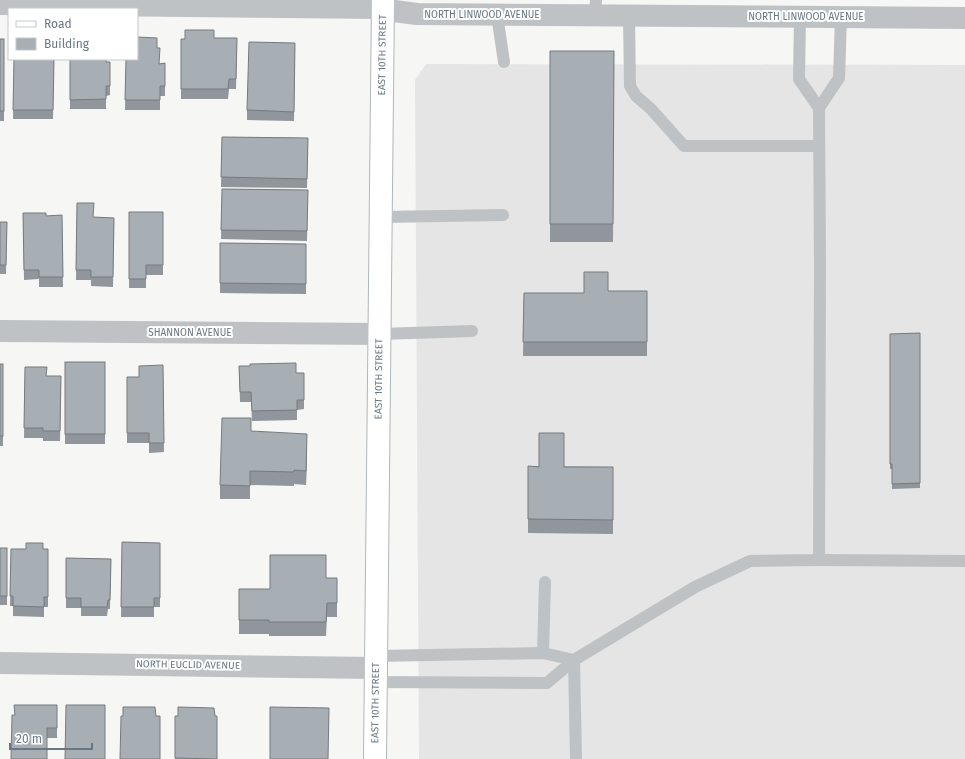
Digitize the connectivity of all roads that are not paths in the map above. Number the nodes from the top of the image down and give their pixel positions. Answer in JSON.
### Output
{"nodes":[{"id":1,"x":163,"y":3,"type":"edge"},
{"id":2,"x":0,"y":4,"type":"edge"},
{"id":3,"x":383,"y":4,"type":"edge"},
{"id":4,"x":596,"y":8,"type":"edge"},
{"id":5,"x":497,"y":15,"type":"junction"},
{"id":6,"x":629,"y":16,"type":"junction"},
{"id":7,"x":800,"y":17,"type":"junction"},
{"id":8,"x":841,"y":17,"type":"junction"},
{"id":9,"x":965,"y":18,"type":"edge"},
{"id":10,"x":504,"y":62,"type":"dead end"},
{"id":11,"x":819,"y":108,"type":"junction"},
{"id":12,"x":819,"y":146,"type":"junction"},
{"id":13,"x":503,"y":215,"type":"dead end"},
{"id":14,"x":381,"y":217,"type":"junction"},
{"id":15,"x":0,"y":331,"type":"edge"},
{"id":16,"x":472,"y":331,"type":"dead end"},
{"id":17,"x":380,"y":334,"type":"junction"},
{"id":18,"x":819,"y":560,"type":"junction"},
{"id":19,"x":965,"y":562,"type":"edge"},
{"id":20,"x":545,"y":582,"type":"dead end"},
{"id":21,"x":543,"y":653,"type":"junction"},
{"id":22,"x":574,"y":660,"type":"junction"},
{"id":23,"x":0,"y":663,"type":"edge"},
{"id":24,"x":376,"y":669,"type":"junction"},
{"id":25,"x":375,"y":759,"type":"edge"},
{"id":26,"x":576,"y":759,"type":"edge"}],
"edges":[{"from":1,"to":2,"type":"street","name":"NORTH LINWOOD AVENUE"},
{"from":1,"to":3,"type":"street","name":"NORTH LINWOOD AVENUE"},
{"from":3,"to":5,"type":"street","name":"NORTH LINWOOD AVENUE"},
{"from":3,"to":14,"type":"main road","name":"EAST 10TH STREET"},
{"from":4,"to":5,"type":"street","name":"NORTH LINWOOD AVENUE"},
{"from":4,"to":6,"type":"street","name":"NORTH LINWOOD AVENUE"},
{"from":5,"to":10,"type":"lane"},
{"from":6,"to":7,"type":"street","name":"NORTH LINWOOD AVENUE"},
{"from":6,"to":12,"type":"lane"},
{"from":7,"to":8,"type":"street","name":"NORTH LINWOOD AVENUE"},
{"from":7,"to":11,"type":"lane"},
{"from":8,"to":9,"type":"street","name":"NORTH LINWOOD AVENUE"},
{"from":8,"to":11,"type":"lane"},
{"from":11,"to":12,"type":"lane"},
{"from":12,"to":18,"type":"lane"},
{"from":13,"to":14,"type":"lane"},
{"from":14,"to":17,"type":"main road","name":"EAST 10TH STREET"},
{"from":15,"to":17,"type":"street","name":"SHANNON AVENUE"},
{"from":16,"to":17,"type":"lane"},
{"from":17,"to":24,"type":"main road","name":"EAST 10TH STREET"},
{"from":18,"to":19,"type":"lane"},
{"from":18,"to":22,"type":"lane"},
{"from":20,"to":21,"type":"lane"},
{"from":21,"to":22,"type":"lane"},
{"from":21,"to":24,"type":"lane"},
{"from":22,"to":24,"type":"lane"},
{"from":22,"to":26,"type":"lane"},
{"from":23,"to":24,"type":"street","name":"NORTH EUCLID AVENUE"},
{"from":24,"to":25,"type":"main road","name":"EAST 10TH STREET"}]}
